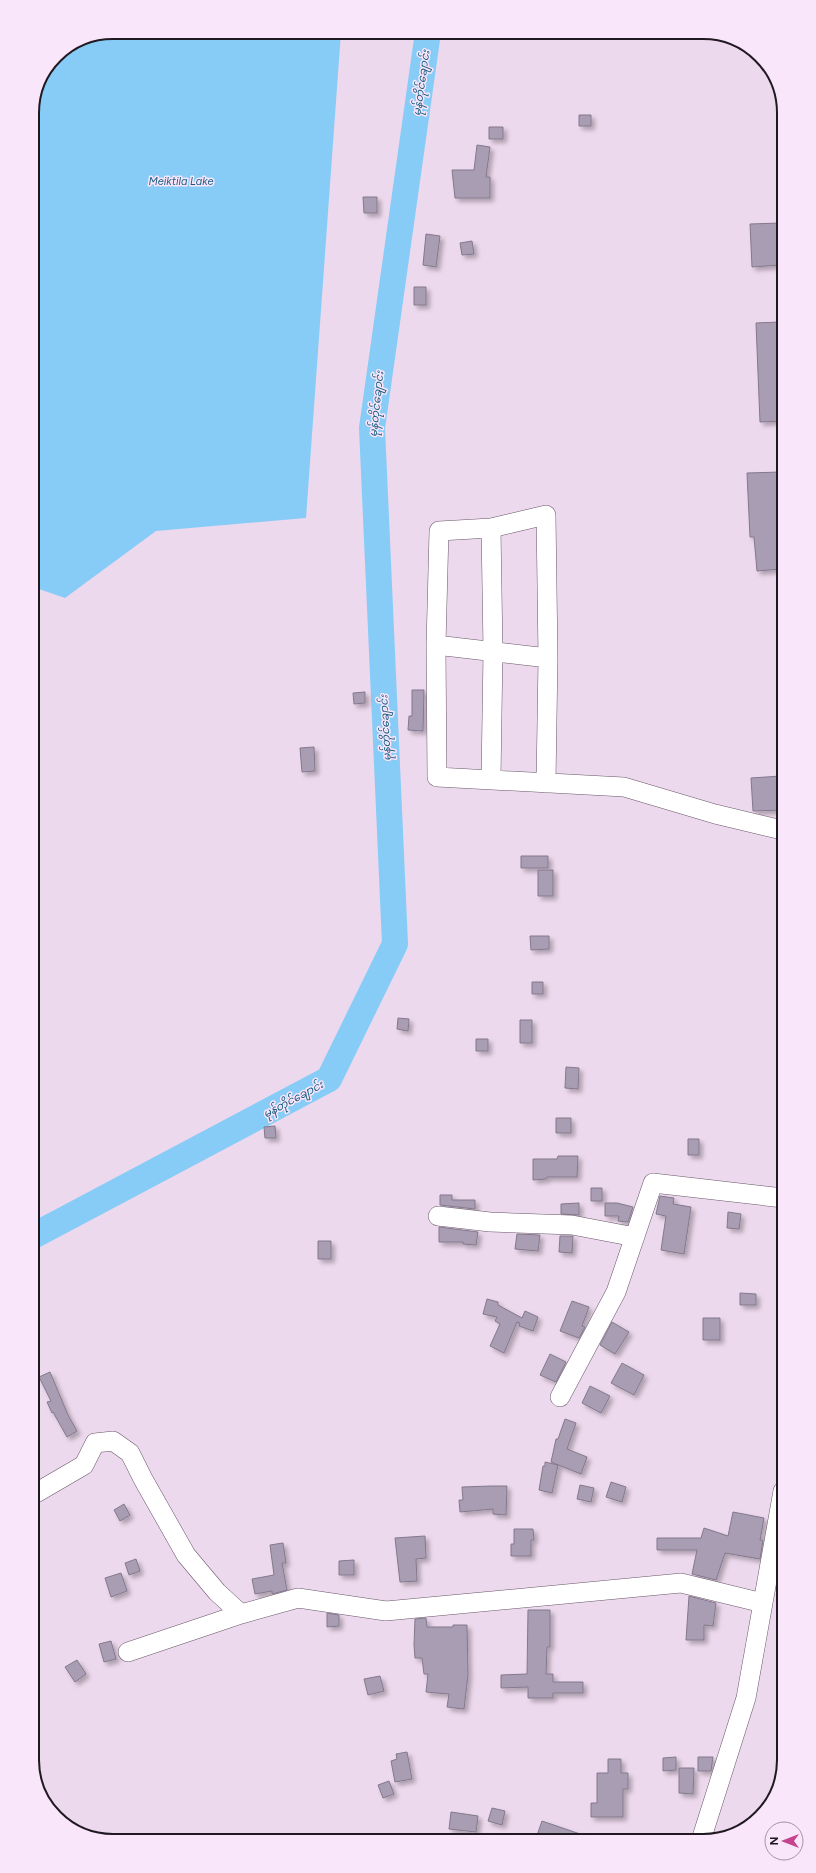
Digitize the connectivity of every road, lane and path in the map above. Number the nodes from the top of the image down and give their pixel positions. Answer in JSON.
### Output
{"nodes":[{"id":1,"x":491,"y":528,"type":"junction"},
{"id":2,"x":436,"y":645,"type":"junction"},
{"id":3,"x":493,"y":651,"type":"junction"},
{"id":4,"x":548,"y":658,"type":"junction"},
{"id":5,"x":491,"y":779,"type":"junction"},
{"id":6,"x":546,"y":782,"type":"junction"},
{"id":7,"x":777,"y":829,"type":"edge"},
{"id":8,"x":777,"y":1197,"type":"edge"},
{"id":9,"x":438,"y":1216,"type":"dead end"},
{"id":10,"x":635,"y":1237,"type":"junction"},
{"id":11,"x":560,"y":1397,"type":"dead end"},
{"id":12,"x":39,"y":1492,"type":"edge"},
{"id":13,"x":777,"y":1525,"type":"edge"},
{"id":14,"x":763,"y":1603,"type":"junction"},
{"id":15,"x":241,"y":1614,"type":"junction"},
{"id":16,"x":128,"y":1652,"type":"dead end"},
{"id":17,"x":703,"y":1834,"type":"edge"}],
"edges":[{"from":1,"to":2,"type":"street"},
{"from":1,"to":3,"type":"street"},
{"from":1,"to":4,"type":"street"},
{"from":2,"to":3,"type":"street"},
{"from":2,"to":5,"type":"street"},
{"from":3,"to":4,"type":"street"},
{"from":3,"to":5,"type":"street"},
{"from":4,"to":6,"type":"street"},
{"from":5,"to":6,"type":"street"},
{"from":6,"to":7,"type":"street"},
{"from":8,"to":10,"type":"street"},
{"from":9,"to":10,"type":"street"},
{"from":10,"to":11,"type":"street"},
{"from":12,"to":15,"type":"street"},
{"from":13,"to":14,"type":"street"},
{"from":14,"to":15,"type":"street"},
{"from":14,"to":17,"type":"street"},
{"from":15,"to":16,"type":"street"}]}
